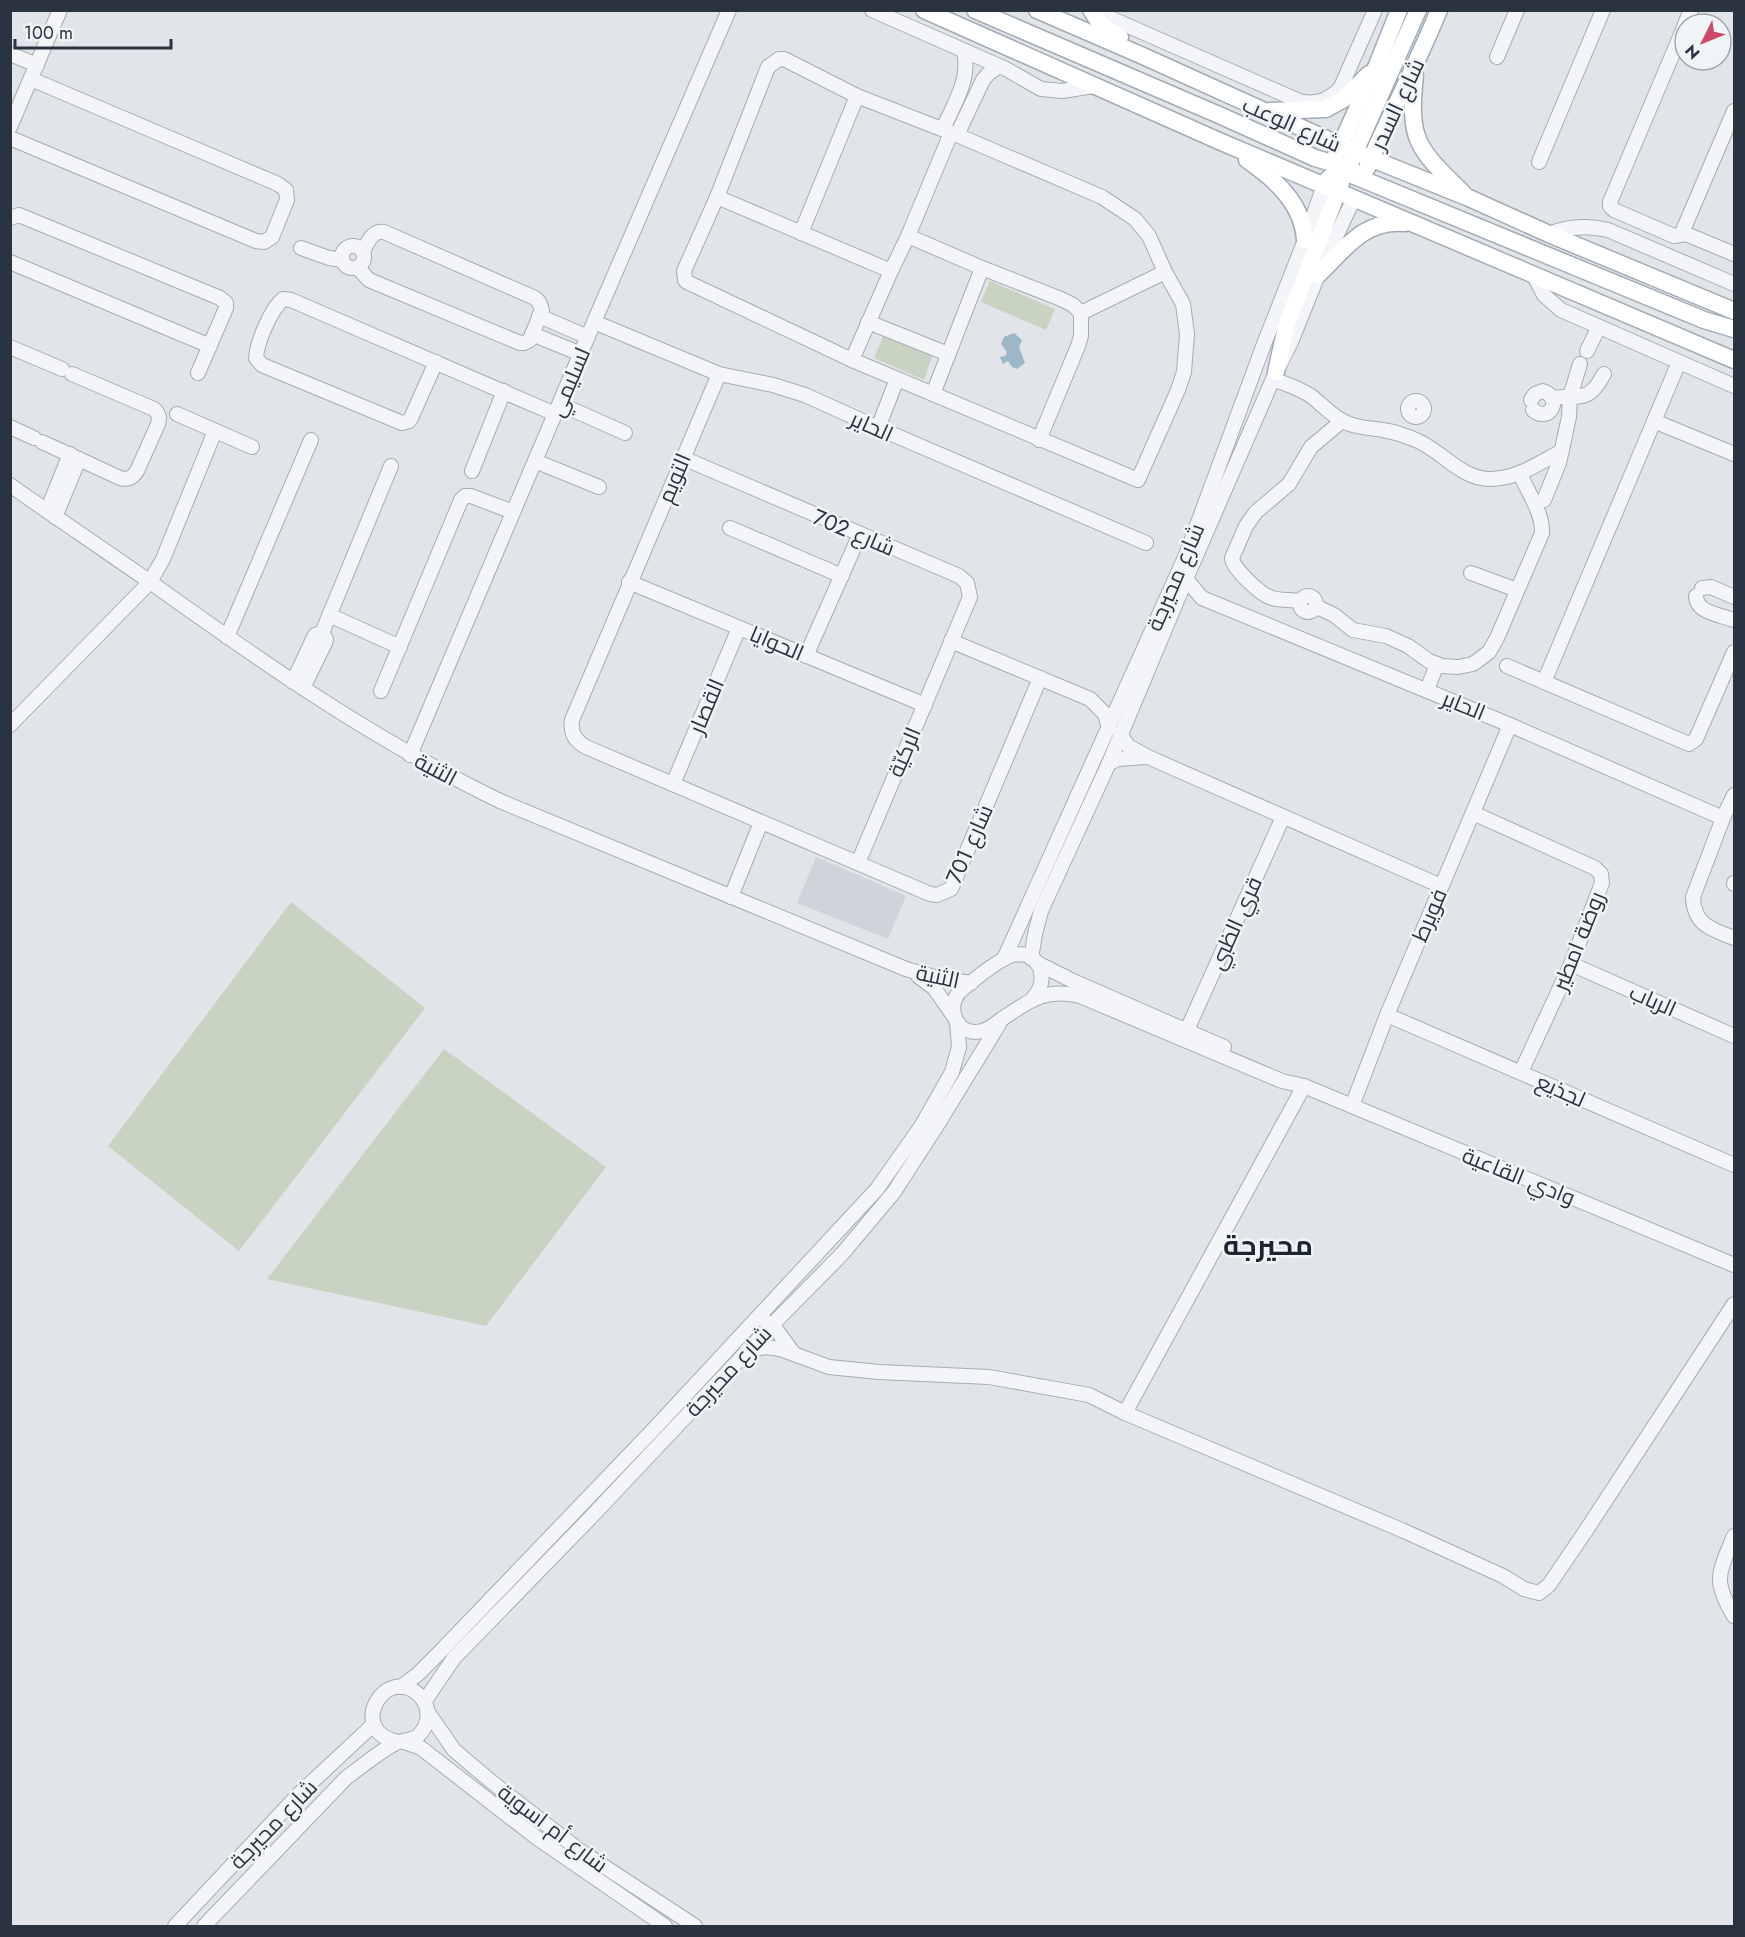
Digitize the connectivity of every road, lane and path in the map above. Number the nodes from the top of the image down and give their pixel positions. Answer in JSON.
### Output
{"nodes":[{"id":1,"x":60,"y":10,"type":"edge"},
{"id":2,"x":729,"y":10,"type":"edge"},
{"id":3,"x":872,"y":10,"type":"edge"},
{"id":4,"x":924,"y":10,"type":"edge"},
{"id":5,"x":975,"y":10,"type":"edge"},
{"id":6,"x":1037,"y":10,"type":"edge"},
{"id":7,"x":1091,"y":10,"type":"edge"},
{"id":8,"x":1375,"y":10,"type":"edge"},
{"id":9,"x":1399,"y":10,"type":"edge"},
{"id":10,"x":1418,"y":10,"type":"edge"},
{"id":11,"x":1439,"y":10,"type":"edge"},
{"id":12,"x":1517,"y":10,"type":"edge"},
{"id":13,"x":1604,"y":10,"type":"edge"},
{"id":14,"x":964,"y":52,"type":"junction"},
{"id":15,"x":1673,"y":53,"type":"edge"},
{"id":16,"x":10,"y":54,"type":"edge"},
{"id":17,"x":1143,"y":56,"type":"junction"},
{"id":18,"x":1497,"y":57,"type":"dead end"},
{"id":19,"x":1377,"y":65,"type":"junction"},
{"id":20,"x":1416,"y":65,"type":"junction"},
{"id":21,"x":998,"y":67,"type":"junction"},
{"id":22,"x":34,"y":72,"type":"junction"},
{"id":23,"x":1098,"y":86,"type":"junction"},
{"id":24,"x":857,"y":96,"type":"junction"},
{"id":25,"x":1734,"y":111,"type":"edge"},
{"id":26,"x":1265,"y":112,"type":"junction"},
{"id":27,"x":10,"y":127,"type":"edge"},
{"id":28,"x":950,"y":133,"type":"junction"},
{"id":29,"x":10,"y":138,"type":"edge"},
{"id":30,"x":1219,"y":141,"type":"junction"},
{"id":31,"x":1347,"y":149,"type":"junction"},
{"id":32,"x":1371,"y":159,"type":"junction"},
{"id":33,"x":1539,"y":162,"type":"dead end"},
{"id":34,"x":1347,"y":171,"type":"junction"},
{"id":35,"x":1339,"y":191,"type":"junction"},
{"id":36,"x":717,"y":197,"type":"junction"},
{"id":37,"x":1469,"y":198,"type":"junction"},
{"id":38,"x":10,"y":218,"type":"edge"},
{"id":39,"x":1424,"y":227,"type":"junction"},
{"id":40,"x":801,"y":233,"type":"junction"},
{"id":41,"x":1549,"y":234,"type":"junction"},
{"id":42,"x":1681,"y":235,"type":"junction"},
{"id":43,"x":908,"y":236,"type":"junction"},
{"id":44,"x":1305,"y":240,"type":"junction"},
{"id":45,"x":1708,"y":243,"type":"junction"},
{"id":46,"x":302,"y":248,"type":"dead end"},
{"id":47,"x":363,"y":251,"type":"junction"},
{"id":48,"x":1734,"y":254,"type":"edge"},
{"id":49,"x":342,"y":260,"type":"junction"},
{"id":50,"x":10,"y":262,"type":"edge"},
{"id":51,"x":358,"y":268,"type":"junction"},
{"id":52,"x":982,"y":268,"type":"junction"},
{"id":53,"x":1697,"y":268,"type":"junction"},
{"id":54,"x":891,"y":271,"type":"junction"},
{"id":55,"x":1165,"y":272,"type":"junction"},
{"id":56,"x":1533,"y":274,"type":"junction"},
{"id":57,"x":1318,"y":275,"type":"junction"},
{"id":58,"x":1734,"y":284,"type":"edge"},
{"id":59,"x":1734,"y":311,"type":"edge"},
{"id":60,"x":1081,"y":313,"type":"junction"},
{"id":61,"x":539,"y":316,"type":"junction"},
{"id":62,"x":594,"y":322,"type":"junction"},
{"id":63,"x":868,"y":322,"type":"junction"},
{"id":64,"x":1599,"y":327,"type":"junction"},
{"id":65,"x":1734,"y":329,"type":"edge"},
{"id":66,"x":532,"y":334,"type":"junction"},
{"id":67,"x":588,"y":337,"type":"junction"},
{"id":68,"x":210,"y":346,"type":"junction"},
{"id":69,"x":10,"y":347,"type":"edge"},
{"id":70,"x":1587,"y":351,"type":"dead end"},
{"id":71,"x":581,"y":354,"type":"junction"},
{"id":72,"x":948,"y":354,"type":"junction"},
{"id":73,"x":852,"y":360,"type":"junction"},
{"id":74,"x":1734,"y":360,"type":"edge"},
{"id":75,"x":436,"y":362,"type":"junction"},
{"id":76,"x":1679,"y":362,"type":"junction"},
{"id":77,"x":1580,"y":364,"type":"dead end"},
{"id":78,"x":198,"y":373,"type":"dead end"},
{"id":79,"x":719,"y":374,"type":"junction"},
{"id":80,"x":1604,"y":374,"type":"dead end"},
{"id":81,"x":1274,"y":375,"type":"junction"},
{"id":82,"x":897,"y":379,"type":"junction"},
{"id":83,"x":1734,"y":386,"type":"edge"},
{"id":84,"x":504,"y":391,"type":"junction"},
{"id":85,"x":933,"y":394,"type":"junction"},
{"id":86,"x":1570,"y":397,"type":"junction"},
{"id":87,"x":1532,"y":405,"type":"dead end"},
{"id":88,"x":557,"y":409,"type":"junction"},
{"id":89,"x":177,"y":414,"type":"dead end"},
{"id":90,"x":1412,"y":416,"type":"dead end"},
{"id":91,"x":1342,"y":421,"type":"junction"},
{"id":92,"x":1654,"y":421,"type":"junction"},
{"id":93,"x":10,"y":427,"type":"edge"},
{"id":94,"x":878,"y":428,"type":"junction"},
{"id":95,"x":215,"y":431,"type":"junction"},
{"id":96,"x":625,"y":433,"type":"dead end"},
{"id":97,"x":1400,"y":434,"type":"junction"},
{"id":98,"x":311,"y":440,"type":"dead end"},
{"id":99,"x":1039,"y":440,"type":"junction"},
{"id":100,"x":252,"y":447,"type":"dead end"},
{"id":101,"x":1562,"y":451,"type":"junction"},
{"id":102,"x":1734,"y":454,"type":"edge"},
{"id":103,"x":75,"y":457,"type":"junction"},
{"id":104,"x":683,"y":458,"type":"junction"},
{"id":105,"x":535,"y":461,"type":"junction"},
{"id":106,"x":391,"y":466,"type":"dead end"},
{"id":107,"x":472,"y":471,"type":"dead end"},
{"id":108,"x":1520,"y":472,"type":"junction"},
{"id":109,"x":10,"y":485,"type":"edge"},
{"id":110,"x":599,"y":487,"type":"dead end"},
{"id":111,"x":1544,"y":500,"type":"dead end"},
{"id":112,"x":513,"y":512,"type":"junction"},
{"id":113,"x":51,"y":514,"type":"junction"},
{"id":114,"x":730,"y":528,"type":"dead end"},
{"id":115,"x":860,"y":534,"type":"junction"},
{"id":116,"x":1146,"y":543,"type":"dead end"},
{"id":117,"x":1471,"y":573,"type":"dead end"},
{"id":118,"x":842,"y":576,"type":"junction"},
{"id":119,"x":1186,"y":579,"type":"junction"},
{"id":120,"x":150,"y":582,"type":"junction"},
{"id":121,"x":629,"y":582,"type":"junction"},
{"id":122,"x":1517,"y":590,"type":"junction"},
{"id":123,"x":1734,"y":597,"type":"edge"},
{"id":124,"x":1202,"y":598,"type":"junction"},
{"id":125,"x":1173,"y":609,"type":"junction"},
{"id":126,"x":329,"y":615,"type":"junction"},
{"id":127,"x":1734,"y":620,"type":"edge"},
{"id":128,"x":739,"y":628,"type":"junction"},
{"id":129,"x":227,"y":637,"type":"junction"},
{"id":130,"x":951,"y":641,"type":"junction"},
{"id":131,"x":400,"y":647,"type":"junction"},
{"id":132,"x":1734,"y":652,"type":"edge"},
{"id":133,"x":806,"y":656,"type":"junction"},
{"id":134,"x":1437,"y":664,"type":"junction"},
{"id":135,"x":1507,"y":666,"type":"dead end"},
{"id":136,"x":1040,"y":678,"type":"junction"},
{"id":137,"x":1544,"y":682,"type":"junction"},
{"id":138,"x":298,"y":685,"type":"junction"},
{"id":139,"x":1127,"y":688,"type":"junction"},
{"id":140,"x":1427,"y":690,"type":"junction"},
{"id":141,"x":381,"y":691,"type":"dead end"},
{"id":142,"x":1090,"y":699,"type":"junction"},
{"id":143,"x":924,"y":705,"type":"junction"},
{"id":144,"x":1510,"y":724,"type":"junction"},
{"id":145,"x":10,"y":725,"type":"edge"},
{"id":146,"x":1115,"y":731,"type":"junction"},
{"id":147,"x":410,"y":755,"type":"junction"},
{"id":148,"x":1148,"y":757,"type":"junction"},
{"id":149,"x":1109,"y":764,"type":"junction"},
{"id":150,"x":674,"y":784,"type":"junction"},
{"id":151,"x":1734,"y":795,"type":"edge"},
{"id":152,"x":1473,"y":813,"type":"junction"},
{"id":153,"x":1728,"y":815,"type":"edge"},
{"id":154,"x":1283,"y":817,"type":"junction"},
{"id":155,"x":761,"y":822,"type":"junction"},
{"id":156,"x":858,"y":863,"type":"junction"},
{"id":157,"x":1441,"y":886,"type":"junction"},
{"id":158,"x":731,"y":897,"type":"junction"},
{"id":159,"x":1734,"y":938,"type":"edge"},
{"id":160,"x":1004,"y":959,"type":"junction"},
{"id":161,"x":1034,"y":960,"type":"junction"},
{"id":162,"x":1571,"y":964,"type":"junction"},
{"id":163,"x":906,"y":969,"type":"junction"},
{"id":164,"x":971,"y":983,"type":"junction"},
{"id":165,"x":1033,"y":998,"type":"junction"},
{"id":166,"x":1387,"y":1015,"type":"junction"},
{"id":167,"x":1004,"y":1018,"type":"junction"},
{"id":168,"x":955,"y":1019,"type":"junction"},
{"id":169,"x":1186,"y":1030,"type":"junction"},
{"id":170,"x":1734,"y":1036,"type":"edge"},
{"id":171,"x":1521,"y":1072,"type":"junction"},
{"id":172,"x":1304,"y":1086,"type":"junction"},
{"id":173,"x":1352,"y":1106,"type":"junction"},
{"id":174,"x":1734,"y":1165,"type":"edge"},
{"id":175,"x":1734,"y":1265,"type":"edge"},
{"id":176,"x":1734,"y":1304,"type":"edge"},
{"id":177,"x":765,"y":1321,"type":"junction"},
{"id":178,"x":747,"y":1350,"type":"junction"},
{"id":179,"x":794,"y":1354,"type":"junction"},
{"id":180,"x":1125,"y":1413,"type":"junction"},
{"id":181,"x":1734,"y":1536,"type":"edge"},
{"id":182,"x":1734,"y":1616,"type":"edge"},
{"id":183,"x":401,"y":1687,"type":"junction"},
{"id":184,"x":426,"y":1706,"type":"junction"},
{"id":185,"x":374,"y":1724,"type":"junction"},
{"id":186,"x":401,"y":1742,"type":"junction"},
{"id":187,"x":175,"y":1926,"type":"edge"},
{"id":188,"x":204,"y":1926,"type":"edge"},
{"id":189,"x":665,"y":1926,"type":"edge"},
{"id":190,"x":695,"y":1926,"type":"edge"}],
"edges":[{"from":1,"to":22,"type":"street"},
{"from":2,"to":62,"type":"street","name":"لسليمي"},
{"from":3,"to":14,"type":"street"},
{"from":4,"to":23,"type":"main road","name":"شارع الوعب"},
{"from":5,"to":34,"type":"main road"},
{"from":6,"to":17,"type":"main road","name":"شارع الوعب"},
{"from":7,"to":8,"type":"street"},
{"from":7,"to":17,"type":"main road"},
{"from":9,"to":19,"type":"main road","name":"شارع السدر"},
{"from":10,"to":31,"type":"main road"},
{"from":11,"to":20,"type":"main road","name":"شارع السدر"},
{"from":12,"to":18,"type":"street"},
{"from":13,"to":33,"type":"street"},
{"from":14,"to":21,"type":"street"},
{"from":14,"to":28,"type":"street"},
{"from":15,"to":42,"type":"street"},
{"from":16,"to":22,"type":"street"},
{"from":17,"to":26,"type":"main road","name":"شارع الوعب"},
{"from":19,"to":26,"type":"main road"},
{"from":19,"to":31,"type":"main road","name":"شارع السدر"},
{"from":20,"to":32,"type":"main road","name":"شارع السدر"},
{"from":20,"to":37,"type":"main road"},
{"from":21,"to":23,"type":"street"},
{"from":21,"to":28,"type":"street"},
{"from":22,"to":27,"type":"street"},
{"from":22,"to":29,"type":"street"},
{"from":23,"to":30,"type":"main road","name":"شارع الوعب"},
{"from":24,"to":28,"type":"street"},
{"from":24,"to":36,"type":"street"},
{"from":24,"to":40,"type":"street"},
{"from":25,"to":42,"type":"street"},
{"from":26,"to":31,"type":"main road","name":"شارع الوعب"},
{"from":28,"to":43,"type":"street"},
{"from":28,"to":55,"type":"street"},
{"from":30,"to":35,"type":"main road","name":"شارع الوعب"},
{"from":30,"to":44,"type":"main road"},
{"from":31,"to":32,"type":"main road","name":"شارع الوعب"},
{"from":31,"to":34,"type":"main road"},
{"from":32,"to":34,"type":"main road"},
{"from":32,"to":37,"type":"main road","name":"شارع الوعب"},
{"from":34,"to":35,"type":"main road"},
{"from":34,"to":35,"type":"main road"},
{"from":34,"to":65,"type":"main road"},
{"from":35,"to":39,"type":"main road","name":"شارع الوعب"},
{"from":35,"to":44,"type":"street","name":"شارع محيرجة"},
{"from":35,"to":57,"type":"street","name":"شارع محيرجة"},
{"from":35,"to":81,"type":"main road"},
{"from":36,"to":40,"type":"street"},
{"from":36,"to":73,"type":"street"},
{"from":37,"to":41,"type":"main road","name":"شارع الوعب"},
{"from":38,"to":68,"type":"street"},
{"from":39,"to":56,"type":"main road","name":"شارع الوعب"},
{"from":39,"to":57,"type":"main road"},
{"from":40,"to":54,"type":"street"},
{"from":41,"to":53,"type":"street"},
{"from":41,"to":59,"type":"main road","name":"شارع الوعب"},
{"from":42,"to":45,"type":"street"},
{"from":43,"to":52,"type":"street"},
{"from":43,"to":54,"type":"street"},
{"from":44,"to":139,"type":"street","name":"شارع محيرجة"},
{"from":45,"to":48,"type":"street"},
{"from":45,"to":53,"type":"street"},
{"from":46,"to":49,"type":"street"},
{"from":47,"to":49,"type":"street"},
{"from":47,"to":51,"type":"street"},
{"from":47,"to":61,"type":"street"},
{"from":49,"to":51,"type":"street"},
{"from":50,"to":68,"type":"street"},
{"from":51,"to":66,"type":"street"},
{"from":52,"to":60,"type":"street"},
{"from":52,"to":72,"type":"street"},
{"from":53,"to":58,"type":"street"},
{"from":54,"to":63,"type":"street"},
{"from":55,"to":60,"type":"street"},
{"from":55,"to":99,"type":"street"},
{"from":56,"to":64,"type":"street"},
{"from":56,"to":74,"type":"main road","name":"شارع الوعب"},
{"from":57,"to":81,"type":"street","name":"شارع محيرجة"},
{"from":60,"to":99,"type":"street"},
{"from":61,"to":66,"type":"street"},
{"from":61,"to":67,"type":"street"},
{"from":62,"to":67,"type":"street","name":"لسليمي"},
{"from":62,"to":79,"type":"street","name":"الحاير"},
{"from":63,"to":72,"type":"street"},
{"from":63,"to":73,"type":"street"},
{"from":64,"to":70,"type":"street"},
{"from":64,"to":76,"type":"street"},
{"from":66,"to":71,"type":"street"},
{"from":67,"to":71,"type":"street","name":"لسليمي"},
{"from":68,"to":78,"type":"street"},
{"from":69,"to":103,"type":"street"},
{"from":71,"to":88,"type":"street","name":"لسليمي"},
{"from":72,"to":85,"type":"street"},
{"from":73,"to":82,"type":"street"},
{"from":75,"to":75,"type":"street"},
{"from":75,"to":84,"type":"street"},
{"from":76,"to":83,"type":"street"},
{"from":76,"to":92,"type":"street"},
{"from":77,"to":86,"type":"street"},
{"from":79,"to":94,"type":"street","name":"الحاير"},
{"from":79,"to":104,"type":"street","name":"التويم"},
{"from":80,"to":86,"type":"street"},
{"from":81,"to":91,"type":"street"},
{"from":81,"to":119,"type":"street","name":"شارع محيرجة"},
{"from":82,"to":85,"type":"street"},
{"from":82,"to":94,"type":"street"},
{"from":84,"to":88,"type":"street"},
{"from":84,"to":107,"type":"street"},
{"from":85,"to":99,"type":"street"},
{"from":86,"to":87,"type":"street"},
{"from":86,"to":101,"type":"street"},
{"from":88,"to":96,"type":"street"},
{"from":88,"to":105,"type":"street","name":"لسليمي"},
{"from":89,"to":95,"type":"street"},
{"from":90,"to":97,"type":"street"},
{"from":91,"to":97,"type":"street"},
{"from":91,"to":134,"type":"street"},
{"from":92,"to":102,"type":"street"},
{"from":92,"to":137,"type":"street"},
{"from":93,"to":103,"type":"street"},
{"from":94,"to":116,"type":"street","name":"الحاير"},
{"from":95,"to":100,"type":"street"},
{"from":95,"to":120,"type":"street"},
{"from":97,"to":108,"type":"street"},
{"from":98,"to":129,"type":"street"},
{"from":101,"to":108,"type":"street"},
{"from":101,"to":111,"type":"street"},
{"from":103,"to":113,"type":"street"},
{"from":104,"to":115,"type":"street","name":"شارع 702"},
{"from":104,"to":121,"type":"street","name":"التويم"},
{"from":105,"to":110,"type":"street"},
{"from":105,"to":112,"type":"street","name":"لسليمي"},
{"from":106,"to":126,"type":"street"},
{"from":108,"to":122,"type":"street"},
{"from":109,"to":113,"type":"street","name":"الثنية"},
{"from":112,"to":131,"type":"street"},
{"from":112,"to":147,"type":"street","name":"لسليمي"},
{"from":113,"to":120,"type":"street","name":"الثنية"},
{"from":114,"to":118,"type":"street"},
{"from":115,"to":118,"type":"street"},
{"from":115,"to":130,"type":"street","name":"شارع 702"},
{"from":117,"to":122,"type":"street"},
{"from":118,"to":133,"type":"street"},
{"from":119,"to":124,"type":"street","name":"الحاير"},
{"from":119,"to":125,"type":"street","name":"شارع محيرجة"},
{"from":120,"to":129,"type":"street","name":"الثنية"},
{"from":120,"to":145,"type":"street"},
{"from":121,"to":128,"type":"street","name":"الحوايا"},
{"from":121,"to":150,"type":"street","name":"شارع 701"},
{"from":122,"to":134,"type":"street"},
{"from":123,"to":127,"type":"street"},
{"from":124,"to":125,"type":"street"},
{"from":124,"to":140,"type":"street","name":"الحاير"},
{"from":125,"to":146,"type":"street","name":"شارع محيرجة"},
{"from":126,"to":131,"type":"street"},
{"from":126,"to":138,"type":"street"},
{"from":128,"to":133,"type":"street","name":"الحوايا"},
{"from":128,"to":150,"type":"street","name":"القصار"},
{"from":129,"to":138,"type":"street","name":"الثنية"},
{"from":130,"to":136,"type":"street"},
{"from":130,"to":143,"type":"street","name":"الركيّة"},
{"from":131,"to":141,"type":"street"},
{"from":132,"to":137,"type":"street"},
{"from":133,"to":143,"type":"street","name":"الحوايا"},
{"from":134,"to":140,"type":"street"},
{"from":135,"to":137,"type":"street"},
{"from":136,"to":142,"type":"street"},
{"from":136,"to":156,"type":"street","name":"شارع 701"},
{"from":138,"to":147,"type":"street","name":"الثنية"},
{"from":139,"to":142,"type":"street"},
{"from":139,"to":146,"type":"street","name":"شارع محيرجة"},
{"from":140,"to":144,"type":"street","name":"الحاير"},
{"from":142,"to":146,"type":"street"},
{"from":143,"to":156,"type":"street","name":"الركيّة"},
{"from":144,"to":152,"type":"street","name":"فويرط"},
{"from":144,"to":153,"type":"street","name":"الحاير"},
{"from":146,"to":148,"type":"street"},
{"from":146,"to":149,"type":"street","name":"شارع محيرجة"},
{"from":146,"to":160,"type":"street","name":"شارع محيرجة"},
{"from":147,"to":158,"type":"street","name":"الثنية"},
{"from":148,"to":149,"type":"street"},
{"from":148,"to":154,"type":"street"},
{"from":149,"to":161,"type":"street","name":"شارع محيرجة"},
{"from":150,"to":155,"type":"street","name":"شارع 701"},
{"from":151,"to":153,"type":"street"},
{"from":152,"to":157,"type":"street","name":"فويرط"},
{"from":152,"to":162,"type":"street","name":"روضة امطير"},
{"from":153,"to":159,"type":"street"},
{"from":154,"to":157,"type":"street"},
{"from":154,"to":169,"type":"street","name":"قري الظبي"},
{"from":155,"to":156,"type":"street","name":"شارع 701"},
{"from":155,"to":158,"type":"street"},
{"from":157,"to":166,"type":"street","name":"فويرط"},
{"from":158,"to":163,"type":"street","name":"الثنية"},
{"from":160,"to":161,"type":"street"},
{"from":160,"to":164,"type":"street","name":"شارع محيرجة"},
{"from":161,"to":165,"type":"street","name":"شارع محيرجة"},
{"from":161,"to":169,"type":"street","name":"وادي القاعية"},
{"from":162,"to":170,"type":"street","name":"الرباب"},
{"from":162,"to":171,"type":"street","name":"روضة امطير"},
{"from":163,"to":164,"type":"street","name":"الثنية"},
{"from":163,"to":168,"type":"street","name":"الثنية"},
{"from":164,"to":168,"type":"street","name":"شارع محيرجة"},
{"from":165,"to":167,"type":"street"},
{"from":165,"to":172,"type":"street","name":"وادي القاعية"},
{"from":166,"to":171,"type":"street","name":"لجذيع"},
{"from":166,"to":173,"type":"street","name":"فويرط"},
{"from":167,"to":168,"type":"street"},
{"from":167,"to":177,"type":"street","name":"شارع محيرجة"},
{"from":168,"to":177,"type":"street","name":"شارع محيرجة"},
{"from":169,"to":172,"type":"street","name":"وادي القاعية"},
{"from":171,"to":174,"type":"street","name":"لجذيع"},
{"from":172,"to":173,"type":"street","name":"وادي القاعية"},
{"from":172,"to":180,"type":"street"},
{"from":173,"to":175,"type":"street","name":"وادي القاعية"},
{"from":176,"to":180,"type":"street"},
{"from":177,"to":178,"type":"street","name":"شارع محيرجة"},
{"from":177,"to":179,"type":"street"},
{"from":177,"to":183,"type":"street","name":"شارع محيرجة"},
{"from":178,"to":179,"type":"street"},
{"from":178,"to":184,"type":"street","name":"شارع محيرجة"},
{"from":179,"to":180,"type":"street"},
{"from":181,"to":182,"type":"street"},
{"from":183,"to":184,"type":"street"},
{"from":183,"to":185,"type":"street"},
{"from":184,"to":186,"type":"street"},
{"from":184,"to":190,"type":"street","name":"شارع أم اسوية"},
{"from":185,"to":186,"type":"street"},
{"from":185,"to":187,"type":"street","name":"شارع محيرجة"},
{"from":186,"to":188,"type":"street","name":"شارع محيرجة"},
{"from":186,"to":189,"type":"street","name":"شارع أم اسوية"}]}
